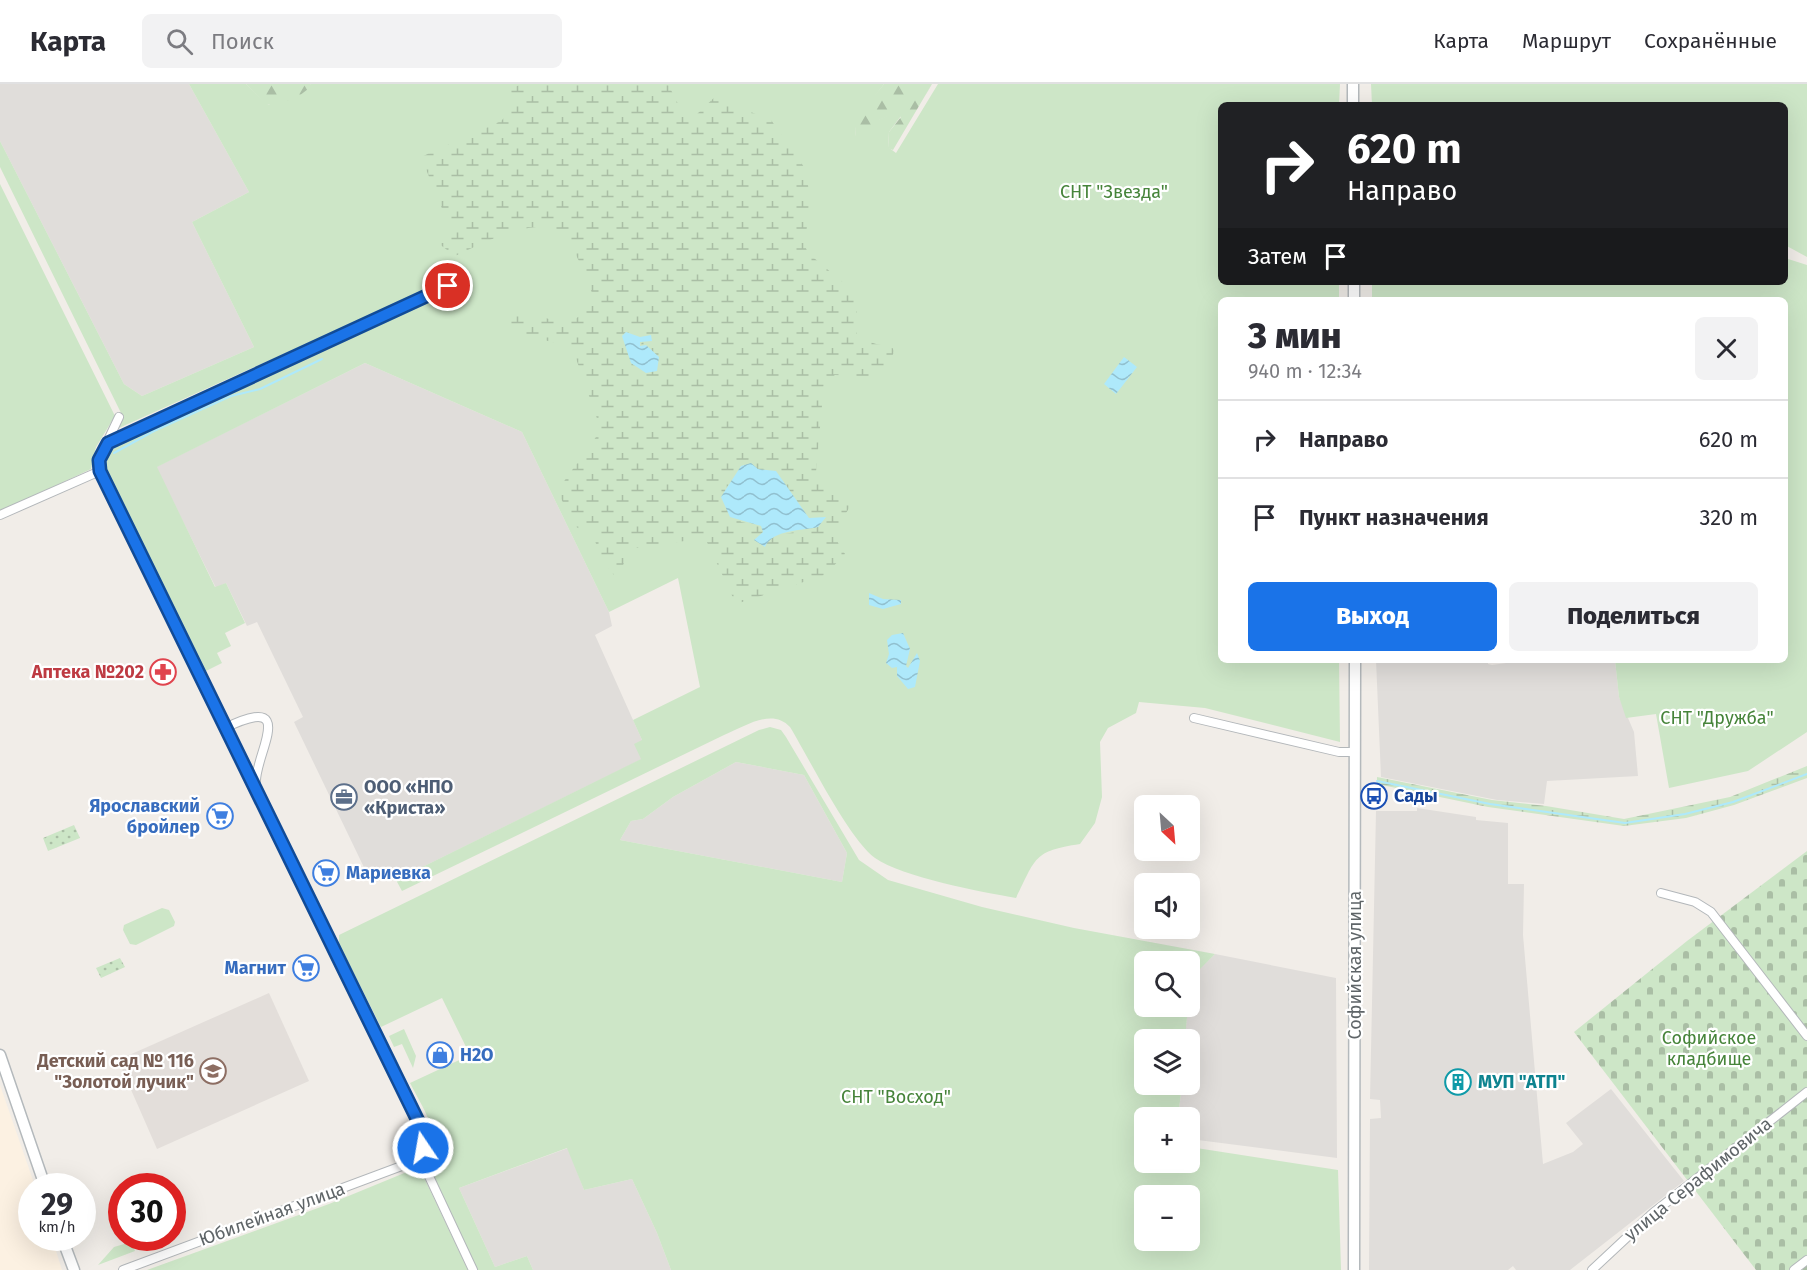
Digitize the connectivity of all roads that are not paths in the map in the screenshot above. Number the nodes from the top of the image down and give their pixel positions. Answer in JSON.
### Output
{"nodes":[{"id":1,"x":1353,"y":84,"type":"edge"},
{"id":2,"x":1353,"y":102,"type":"edge"},
{"id":3,"x":448,"y":286,"type":"dead end"},
{"id":4,"x":120,"y":417,"type":"dead end"},
{"id":5,"x":108,"y":443,"type":"junction"},
{"id":6,"x":100,"y":471,"type":"junction"},
{"id":7,"x":0,"y":515,"type":"edge"},
{"id":8,"x":1355,"y":663,"type":"edge"},
{"id":9,"x":1194,"y":718,"type":"dead end"},
{"id":10,"x":225,"y":728,"type":"junction"},
{"id":11,"x":1355,"y":752,"type":"junction"},
{"id":12,"x":258,"y":792,"type":"junction"},
{"id":13,"x":1661,"y":892,"type":"dead end"},
{"id":14,"x":1807,"y":1036,"type":"edge"},
{"id":15,"x":0,"y":1055,"type":"edge"},
{"id":16,"x":3,"y":1073,"type":"edge"},
{"id":17,"x":1807,"y":1092,"type":"edge"},
{"id":18,"x":419,"y":1155,"type":"junction"},
{"id":19,"x":40,"y":1173,"type":"edge"},
{"id":20,"x":67,"y":1251,"type":"edge"},
{"id":21,"x":1807,"y":1260,"type":"edge"},
{"id":22,"x":74,"y":1270,"type":"edge"},
{"id":23,"x":123,"y":1270,"type":"edge"},
{"id":24,"x":473,"y":1270,"type":"edge"},
{"id":25,"x":1354,"y":1270,"type":"edge"},
{"id":26,"x":1592,"y":1270,"type":"edge"},
{"id":27,"x":1794,"y":1270,"type":"edge"}],
"edges":[{"from":1,"to":2,"type":"main road"},
{"from":3,"to":5,"type":"street"},
{"from":4,"to":5,"type":"street"},
{"from":5,"to":6,"type":"street"},
{"from":6,"to":7,"type":"street"},
{"from":6,"to":10,"type":"street"},
{"from":8,"to":11,"type":"main road","name":"Софийская улица"},
{"from":9,"to":11,"type":"street"},
{"from":10,"to":12,"type":"street"},
{"from":10,"to":12,"type":"street"},
{"from":11,"to":25,"type":"main road","name":"Софийская улица"},
{"from":12,"to":18,"type":"street"},
{"from":13,"to":14,"type":"street"},
{"from":15,"to":16,"type":"main road"},
{"from":16,"to":19,"type":"main road"},
{"from":17,"to":26,"type":"street","name":"улица Серафимовича"},
{"from":18,"to":23,"type":"street","name":"Юбилейная улица"},
{"from":18,"to":24,"type":"street"},
{"from":20,"to":22,"type":"main road"},
{"from":21,"to":27,"type":"street"}]}
